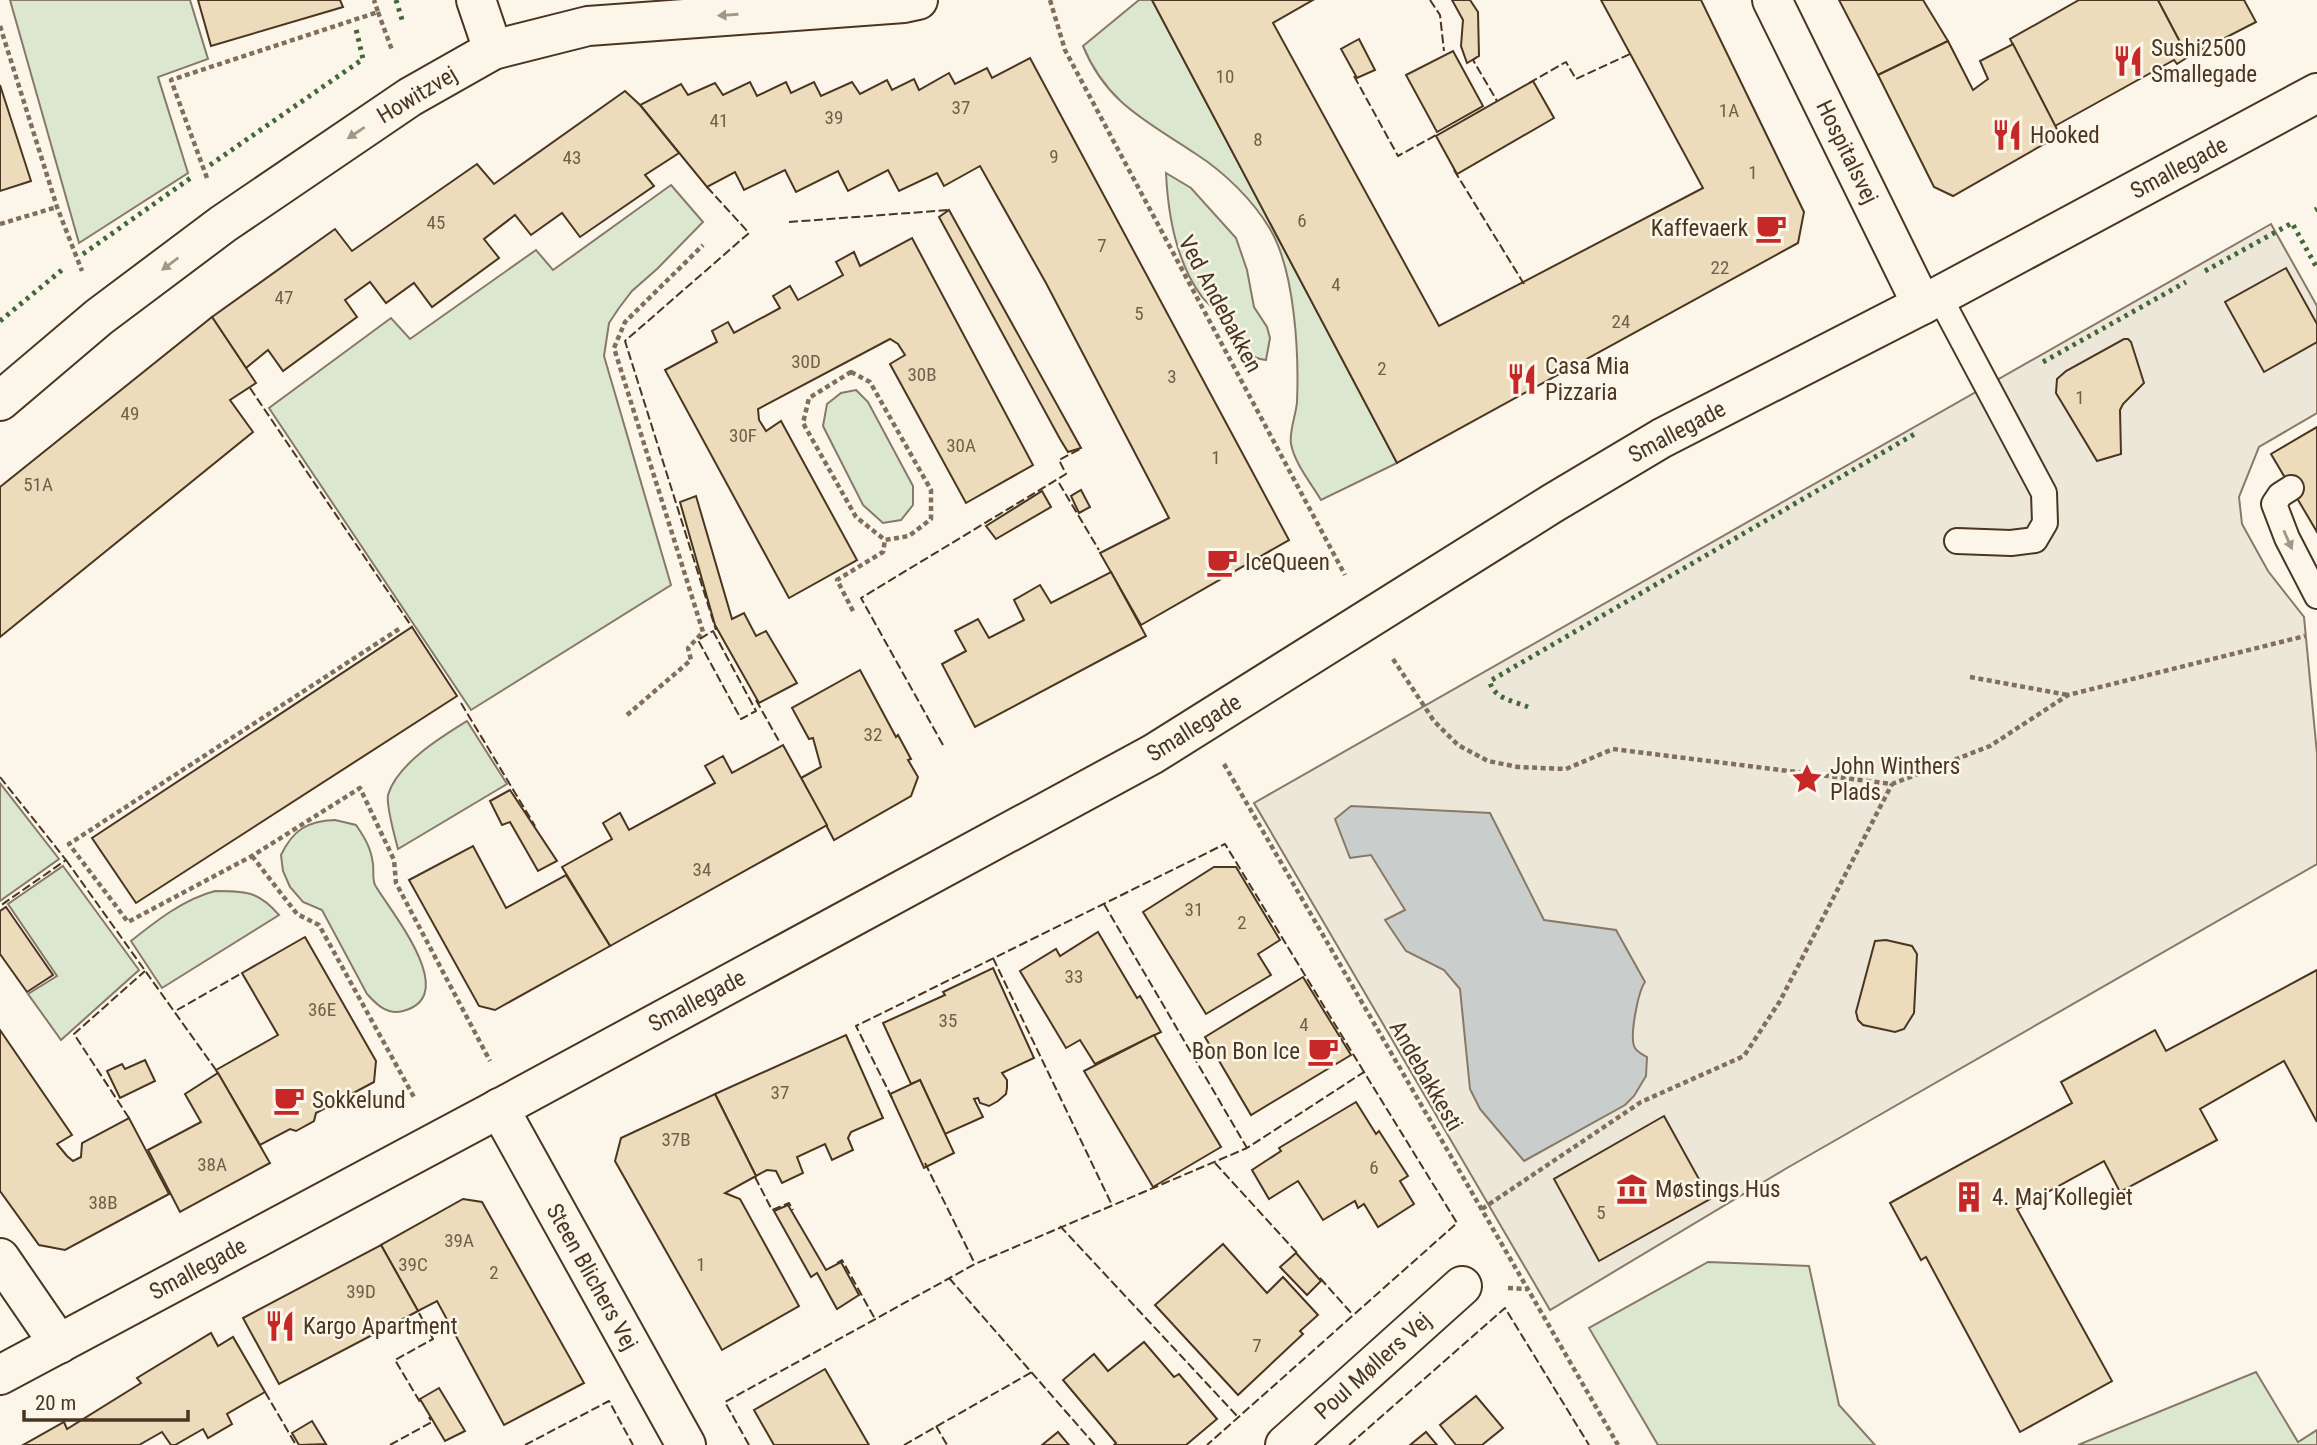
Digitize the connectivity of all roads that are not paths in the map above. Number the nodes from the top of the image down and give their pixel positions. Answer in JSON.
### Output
{"nodes":[{"id":1,"x":476,"y":0,"type":"edge"},
{"id":2,"x":918,"y":0,"type":"edge"},
{"id":3,"x":1772,"y":0,"type":"edge"},
{"id":4,"x":842,"y":4,"type":"edge"},
{"id":5,"x":493,"y":50,"type":"junction"},
{"id":6,"x":2317,"y":93,"type":"edge"},
{"id":7,"x":1931,"y":300,"type":"junction"},
{"id":8,"x":0,"y":401,"type":"edge"},
{"id":9,"x":2291,"y":488,"type":"dead end"},
{"id":10,"x":1957,"y":541,"type":"dead end"},
{"id":11,"x":2317,"y":596,"type":"edge"},
{"id":12,"x":506,"y":1105,"type":"junction"},
{"id":13,"x":0,"y":1258,"type":"edge"},
{"id":14,"x":1462,"y":1286,"type":"dead end"},
{"id":15,"x":59,"y":1344,"type":"junction"},
{"id":16,"x":0,"y":1375,"type":"edge"},
{"id":17,"x":686,"y":1445,"type":"edge"},
{"id":18,"x":1285,"y":1445,"type":"edge"}],
"edges":[{"from":1,"to":5,"type":"street"},
{"from":2,"to":4,"type":"street","name":"Howitzvej"},
{"from":3,"to":7,"type":"street","name":"Hospitalsvej"},
{"from":4,"to":5,"type":"street","name":"Howitzvej","one_way":true},
{"from":5,"to":8,"type":"street","name":"Howitzvej","one_way":true},
{"from":6,"to":7,"type":"street","name":"Smallegade"},
{"from":7,"to":10,"type":"lane"},
{"from":7,"to":12,"type":"street","name":"Smallegade"},
{"from":9,"to":11,"type":"lane","one_way":true},
{"from":12,"to":15,"type":"street","name":"Smallegade"},
{"from":12,"to":17,"type":"street","name":"Steen Blichers Vej"},
{"from":13,"to":15,"type":"street"},
{"from":14,"to":18,"type":"street","name":"Poul Møllers Vej"},
{"from":15,"to":16,"type":"street","name":"Smallegade"}]}
